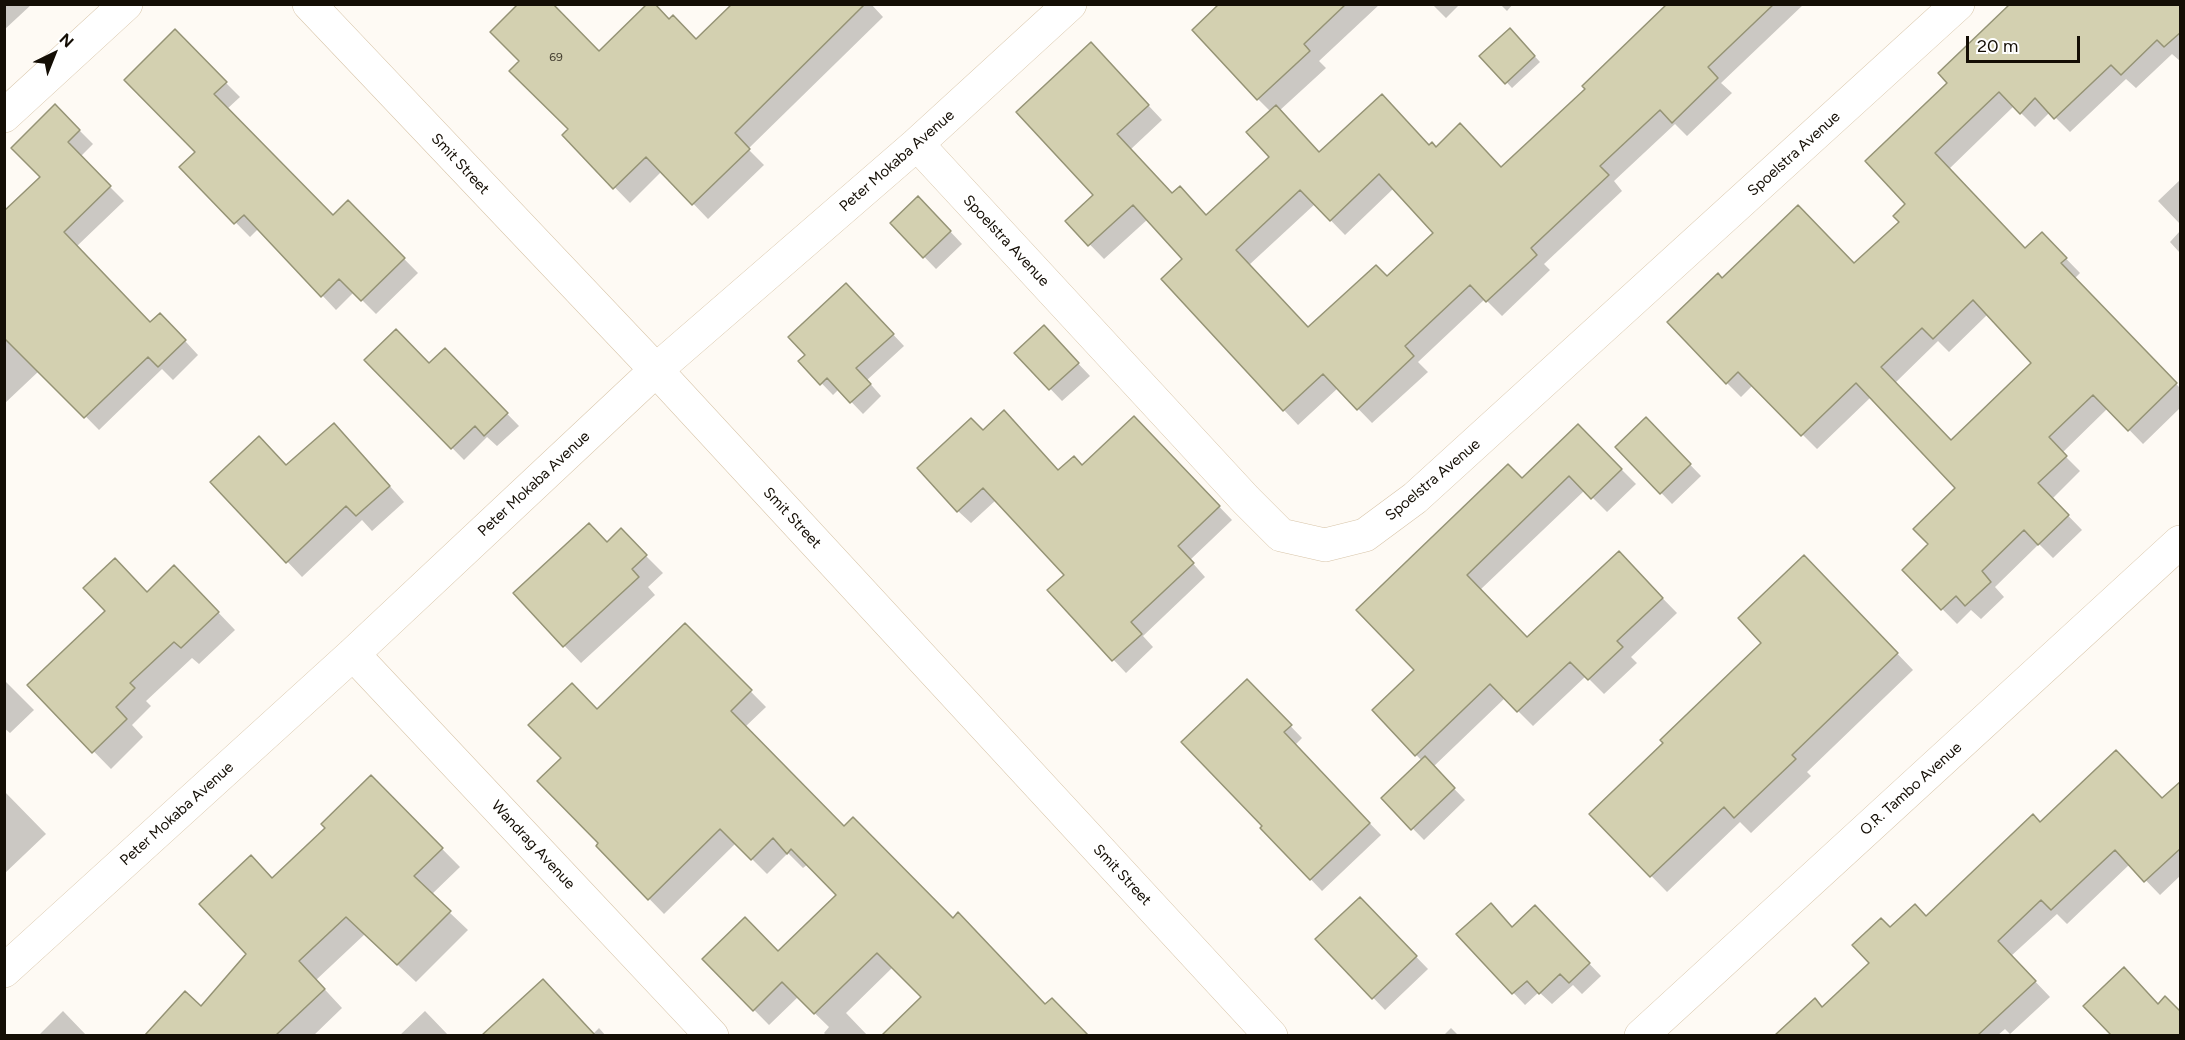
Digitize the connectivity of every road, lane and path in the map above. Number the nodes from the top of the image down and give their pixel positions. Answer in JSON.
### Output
{"nodes":[{"id":1,"x":126,"y":4,"type":"edge"},
{"id":2,"x":309,"y":4,"type":"edge"},
{"id":3,"x":1070,"y":4,"type":"edge"},
{"id":4,"x":1958,"y":4,"type":"edge"},
{"id":5,"x":4,"y":116,"type":"edge"},
{"id":6,"x":917,"y":144,"type":"junction"},
{"id":7,"x":656,"y":370,"type":"junction"},
{"id":8,"x":2181,"y":542,"type":"edge"},
{"id":9,"x":353,"y":654,"type":"junction"},
{"id":10,"x":4,"y":971,"type":"edge"},
{"id":11,"x":712,"y":1035,"type":"edge"},
{"id":12,"x":1271,"y":1035,"type":"edge"},
{"id":13,"x":1641,"y":1035,"type":"edge"}],
"edges":[{"from":1,"to":5,"type":"street"},
{"from":2,"to":7,"type":"street","name":"Smit Street"},
{"from":3,"to":6,"type":"street","name":"Peter Mokaba Avenue"},
{"from":4,"to":6,"type":"street","name":"Spoelstra Avenue"},
{"from":6,"to":7,"type":"street","name":"Peter Mokaba Avenue"},
{"from":7,"to":9,"type":"street","name":"Peter Mokaba Avenue"},
{"from":7,"to":12,"type":"street","name":"Smit Street"},
{"from":8,"to":13,"type":"street","name":"O.R. Tambo Avenue"},
{"from":9,"to":10,"type":"street","name":"Peter Mokaba Avenue"},
{"from":9,"to":11,"type":"street","name":"Wandrag Avenue"}]}
